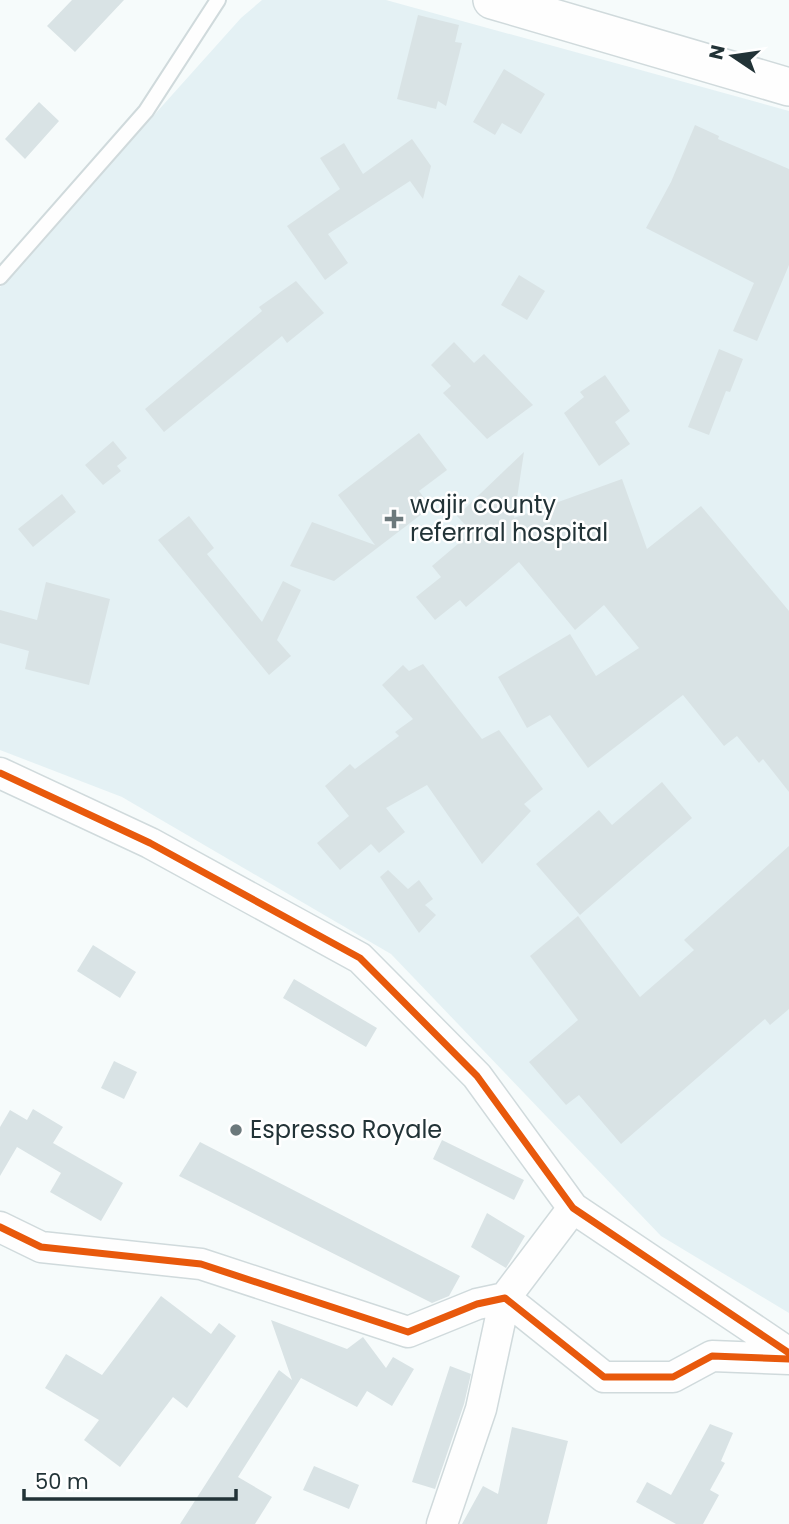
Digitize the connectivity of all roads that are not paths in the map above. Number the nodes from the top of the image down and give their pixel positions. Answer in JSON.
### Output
{"nodes":[{"id":1,"x":218,"y":0,"type":"edge"},
{"id":2,"x":492,"y":0,"type":"edge"},
{"id":3,"x":789,"y":87,"type":"edge"},
{"id":4,"x":0,"y":277,"type":"edge"},
{"id":5,"x":0,"y":773,"type":"edge"},
{"id":6,"x":573,"y":1208,"type":"junction"},
{"id":7,"x":0,"y":1227,"type":"edge"},
{"id":8,"x":505,"y":1298,"type":"junction"},
{"id":9,"x":789,"y":1353,"type":"edge"},
{"id":10,"x":789,"y":1359,"type":"edge"},
{"id":11,"x":442,"y":1524,"type":"edge"}],
"edges":[{"from":1,"to":4,"type":"lane"},
{"from":2,"to":3,"type":"street"},
{"from":5,"to":6,"type":"street"},
{"from":6,"to":8,"type":"street"},
{"from":6,"to":9,"type":"street"},
{"from":7,"to":8,"type":"street"},
{"from":8,"to":10,"type":"street"},
{"from":8,"to":11,"type":"street"}]}
